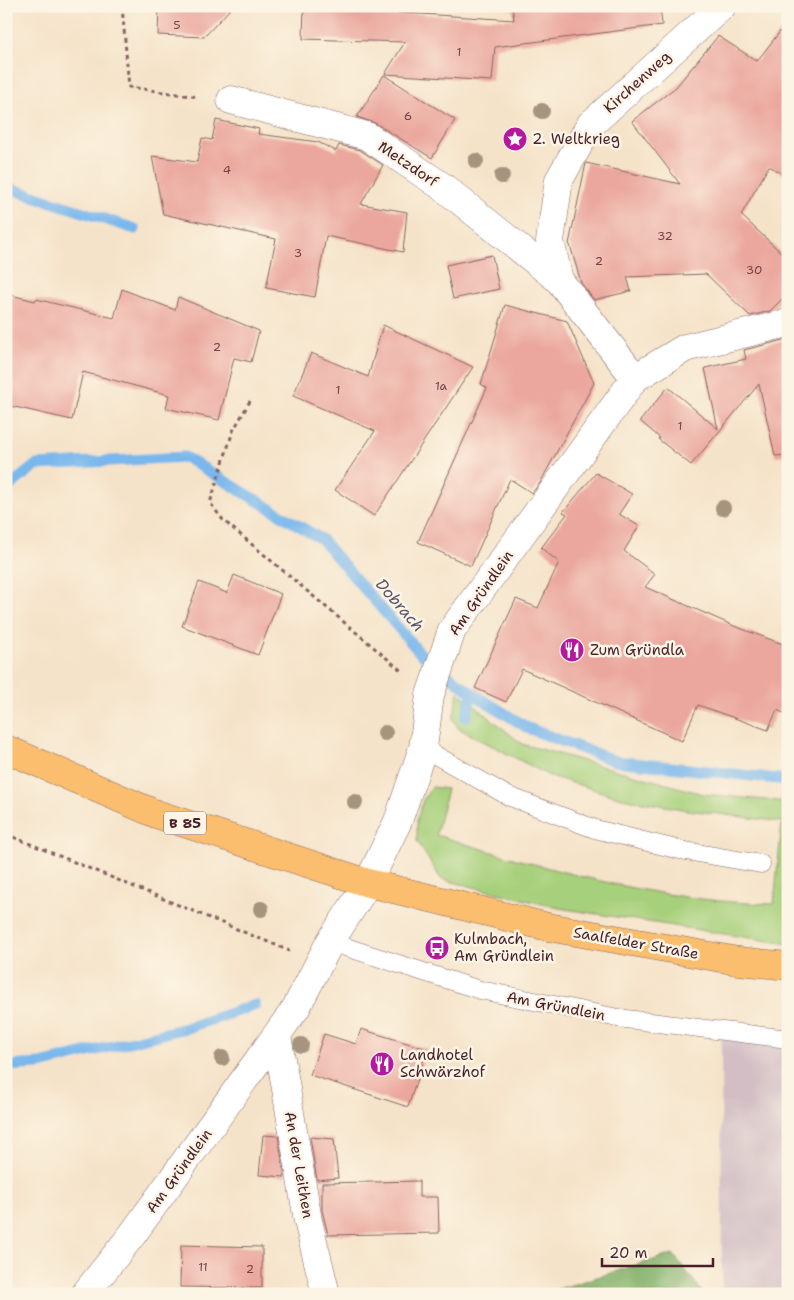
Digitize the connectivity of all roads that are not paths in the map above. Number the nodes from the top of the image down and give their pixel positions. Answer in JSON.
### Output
{"nodes":[{"id":1,"x":722,"y":6,"type":"edge"},
{"id":2,"x":231,"y":100,"type":"road end"},
{"id":3,"x":559,"y":280,"type":"junction"},
{"id":4,"x":788,"y":323,"type":"edge"},
{"id":5,"x":635,"y":378,"type":"junction"},
{"id":6,"x":423,"y":748,"type":"junction"},
{"id":7,"x":6,"y":749,"type":"edge"},
{"id":8,"x":761,"y":864,"type":"dead end"},
{"id":9,"x":368,"y":884,"type":"junction"},
{"id":10,"x":324,"y":952,"type":"junction"},
{"id":11,"x":788,"y":966,"type":"edge"},
{"id":12,"x":277,"y":1035,"type":"junction"},
{"id":13,"x":788,"y":1039,"type":"edge"},
{"id":14,"x":85,"y":1294,"type":"edge"},
{"id":15,"x":326,"y":1294,"type":"edge"}],
"edges":[{"from":1,"to":3,"type":"street","name":"Kirchenweg"},
{"from":2,"to":3,"type":"street","name":"Metzdorf"},
{"from":3,"to":5,"type":"street","name":"Kirchenweg"},
{"from":4,"to":5,"type":"street"},
{"from":5,"to":6,"type":"street","name":"Am Gründlein"},
{"from":6,"to":8,"type":"lane"},
{"from":6,"to":9,"type":"street","name":"Am Gründlein"},
{"from":7,"to":9,"type":"main road","number":"B 85"},
{"from":9,"to":10,"type":"street","name":"Am Gründlein"},
{"from":9,"to":11,"type":"main road","name":"Saalfelder Straße","number":"B 85"},
{"from":10,"to":12,"type":"street","name":"Am Gründlein"},
{"from":10,"to":13,"type":"lane","name":"Am Gründlein"},
{"from":12,"to":14,"type":"street","name":"Am Gründlein"},
{"from":12,"to":15,"type":"street","name":"An der Leithen"}]}
